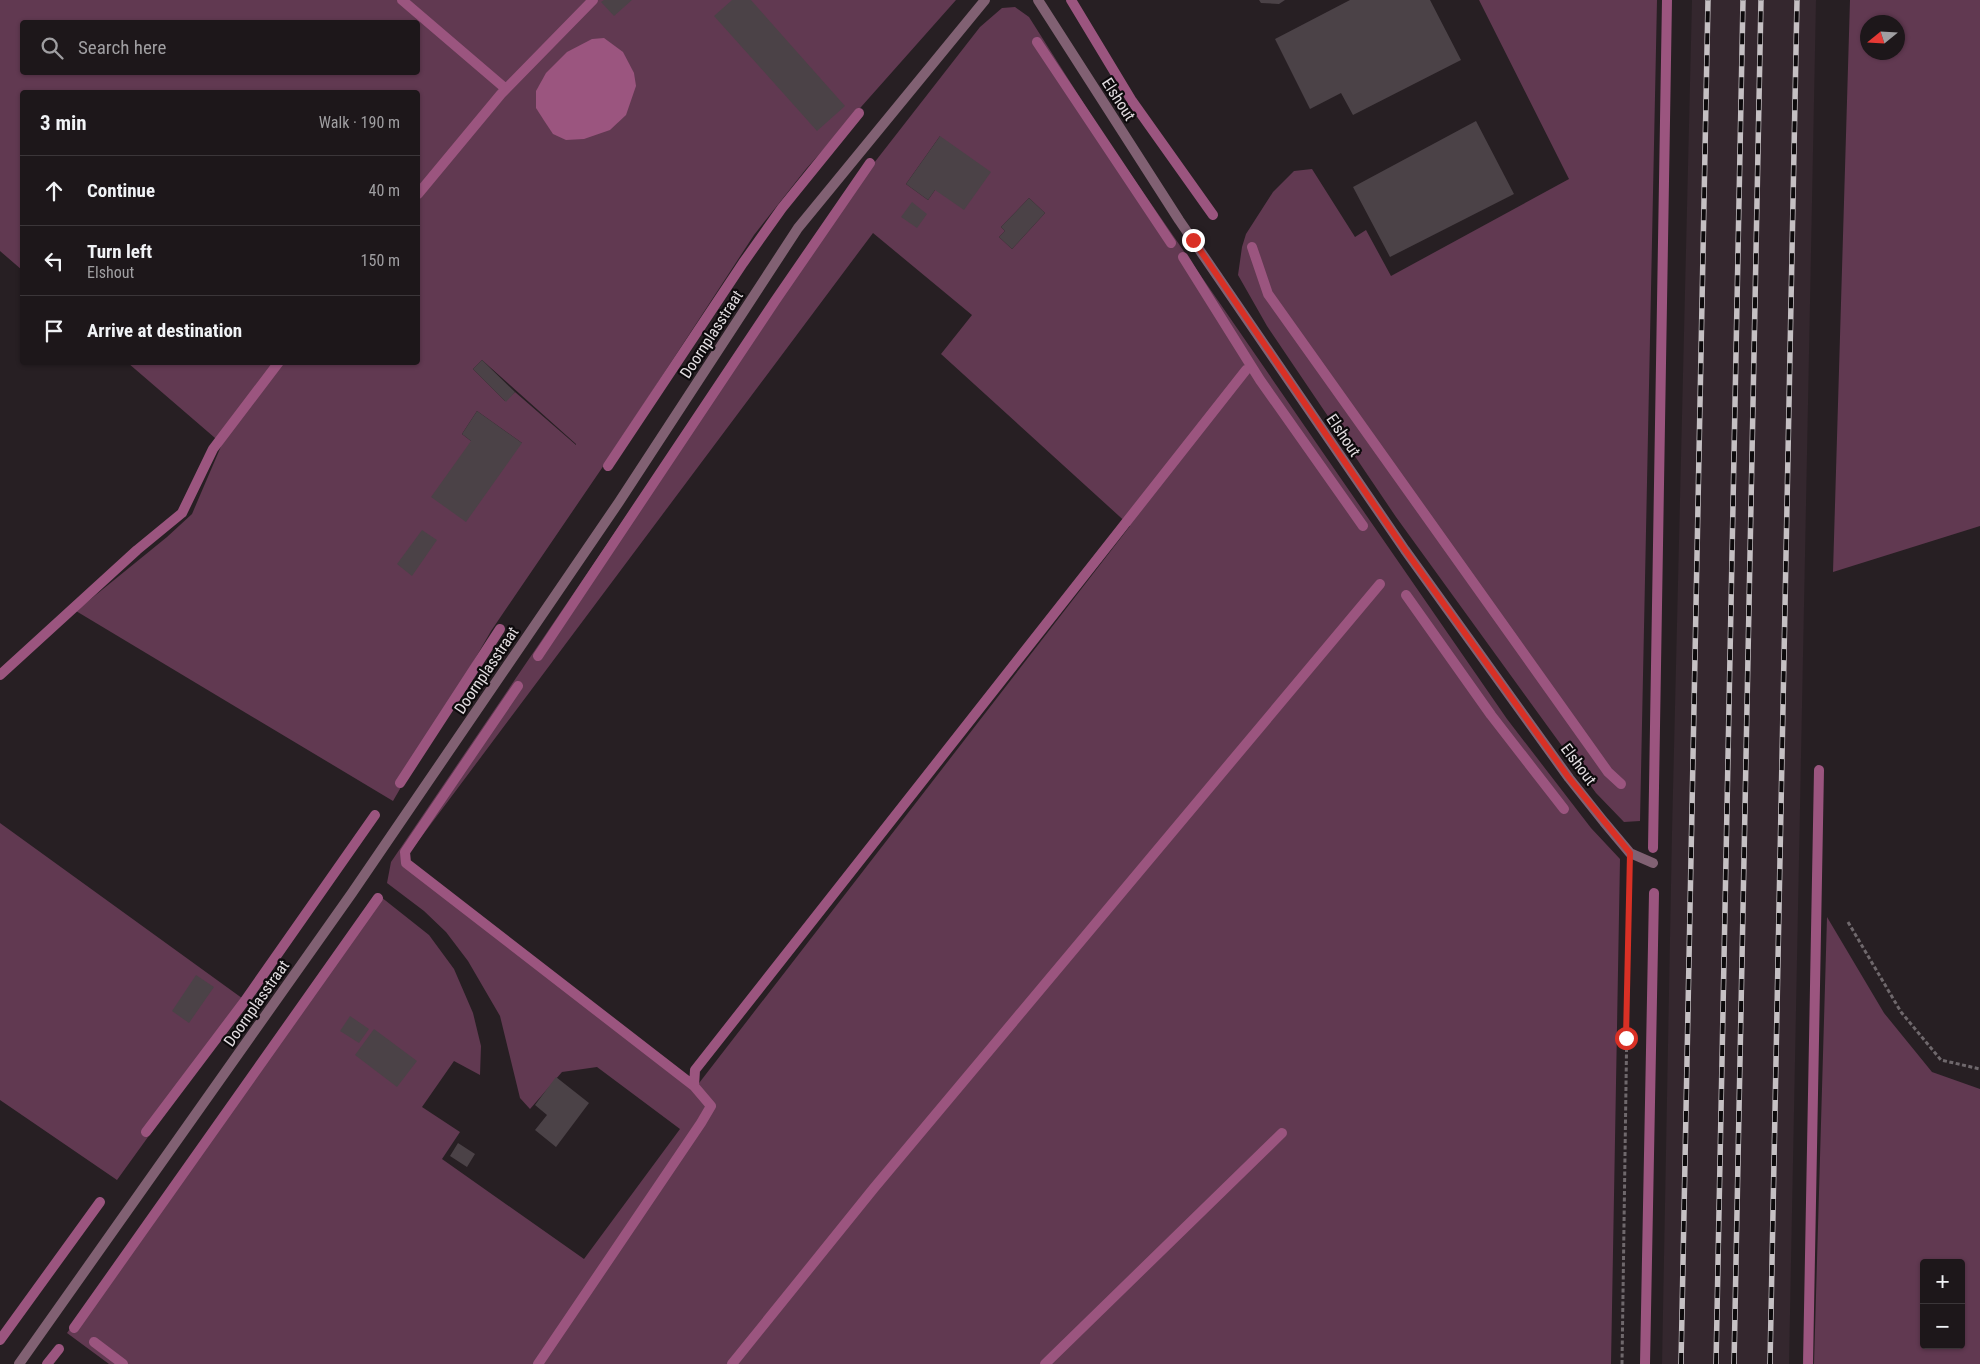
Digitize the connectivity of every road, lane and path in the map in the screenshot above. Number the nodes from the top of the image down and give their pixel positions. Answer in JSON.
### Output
{"nodes":[{"id":1,"x":986,"y":0,"type":"edge"},
{"id":2,"x":1038,"y":0,"type":"edge"},
{"id":3,"x":1630,"y":853,"type":"junction"},
{"id":4,"x":1652,"y":863,"type":"dead end"},
{"id":5,"x":1848,"y":922,"type":"dead end"},
{"id":6,"x":1980,"y":1069,"type":"edge"},
{"id":7,"x":19,"y":1364,"type":"edge"},
{"id":8,"x":1622,"y":1364,"type":"edge"}],
"edges":[{"from":1,"to":7,"type":"street","name":"Doornplasstraat"},
{"from":2,"to":3,"type":"street","name":"Elshout"},
{"from":3,"to":4,"type":"street","name":"Elshout"},
{"from":3,"to":8,"type":"path"},
{"from":5,"to":6,"type":"path"}]}
